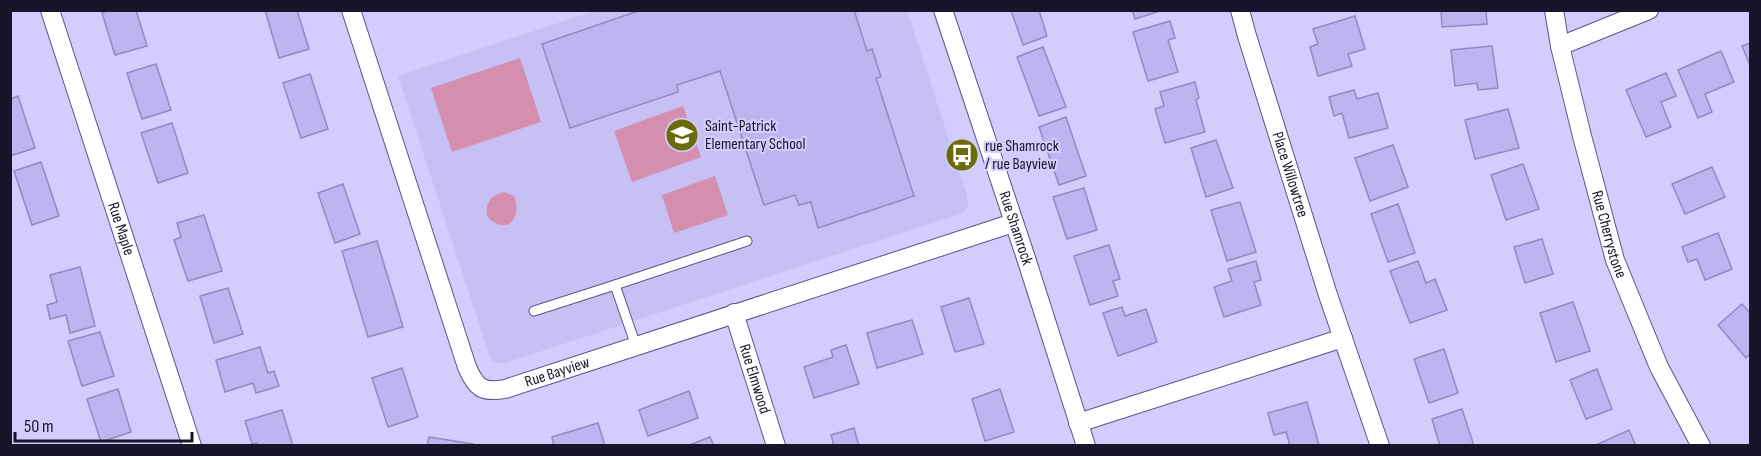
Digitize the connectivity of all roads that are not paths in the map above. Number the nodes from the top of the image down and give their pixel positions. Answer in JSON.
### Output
{"nodes":[{"id":1,"x":50,"y":10,"type":"edge"},
{"id":2,"x":351,"y":10,"type":"edge"},
{"id":3,"x":943,"y":10,"type":"edge"},
{"id":4,"x":1240,"y":10,"type":"edge"},
{"id":5,"x":1554,"y":10,"type":"edge"},
{"id":6,"x":1649,"y":10,"type":"edge"},
{"id":7,"x":1560,"y":45,"type":"junction"},
{"id":8,"x":1013,"y":223,"type":"junction"},
{"id":9,"x":747,"y":241,"type":"dead end"},
{"id":10,"x":615,"y":285,"type":"junction"},
{"id":11,"x":534,"y":311,"type":"dead end"},
{"id":12,"x":734,"y":313,"type":"junction"},
{"id":13,"x":1343,"y":338,"type":"junction"},
{"id":14,"x":636,"y":346,"type":"junction"},
{"id":15,"x":1078,"y":423,"type":"junction"},
{"id":16,"x":192,"y":446,"type":"edge"},
{"id":17,"x":776,"y":446,"type":"edge"},
{"id":18,"x":1086,"y":446,"type":"edge"},
{"id":19,"x":1380,"y":446,"type":"edge"},
{"id":20,"x":1701,"y":446,"type":"edge"}],
"edges":[{"from":1,"to":16,"type":"street","name":"Rue Maple"},
{"from":2,"to":14,"type":"street","name":"Rue Bayview"},
{"from":3,"to":8,"type":"street","name":"Rue Shamrock"},
{"from":4,"to":13,"type":"street","name":"Place Willowtree"},
{"from":5,"to":7,"type":"street","name":"Rue Cherrystone"},
{"from":6,"to":7,"type":"street"},
{"from":7,"to":20,"type":"street","name":"Rue Cherrystone"},
{"from":8,"to":12,"type":"street","name":"Rue Bayview"},
{"from":8,"to":15,"type":"street","name":"Rue Shamrock"},
{"from":9,"to":10,"type":"lane"},
{"from":10,"to":11,"type":"lane"},
{"from":10,"to":14,"type":"lane"},
{"from":12,"to":14,"type":"street","name":"Rue Bayview"},
{"from":12,"to":17,"type":"street","name":"Rue Elmwood"},
{"from":13,"to":15,"type":"street"},
{"from":13,"to":19,"type":"street","name":"Place Willowtree"},
{"from":15,"to":18,"type":"street","name":"Rue Shamrock"}]}
